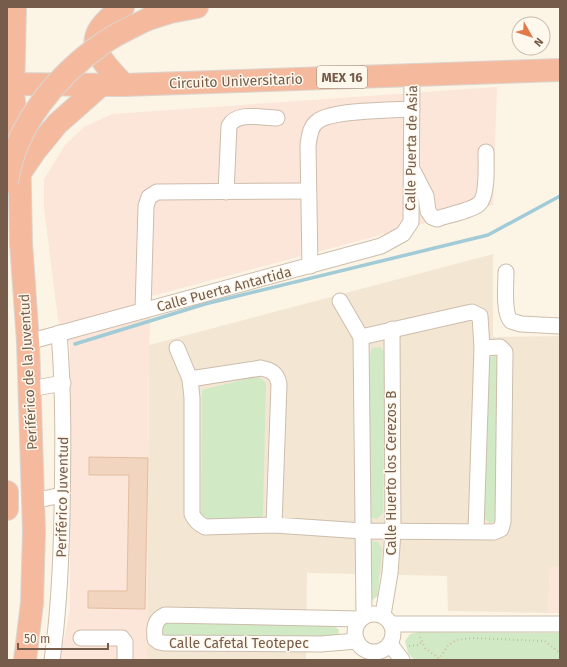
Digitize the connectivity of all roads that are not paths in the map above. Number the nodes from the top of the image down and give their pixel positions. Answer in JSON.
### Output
{"nodes":[{"id":1,"x":15,"y":7,"type":"edge"},
{"id":2,"x":123,"y":7,"type":"edge"},
{"id":3,"x":197,"y":7,"type":"edge"},
{"id":4,"x":560,"y":70,"type":"edge"},
{"id":5,"x":412,"y":75,"type":"junction"},
{"id":6,"x":10,"y":84,"type":"edge"},
{"id":7,"x":101,"y":85,"type":"junction"},
{"id":8,"x":124,"y":85,"type":"junction"},
{"id":9,"x":412,"y":109,"type":"junction"},
{"id":10,"x":277,"y":118,"type":"dead end"},
{"id":11,"x":486,"y":152,"type":"dead end"},
{"id":12,"x":411,"y":168,"type":"junction"},
{"id":13,"x":13,"y":172,"type":"edge"},
{"id":14,"x":307,"y":191,"type":"junction"},
{"id":15,"x":226,"y":192,"type":"junction"},
{"id":16,"x":411,"y":222,"type":"joint"},
{"id":17,"x":310,"y":266,"type":"junction"},
{"id":18,"x":506,"y":272,"type":"dead end"},
{"id":19,"x":340,"y":301,"type":"dead end"},
{"id":20,"x":143,"y":310,"type":"junction"},
{"id":21,"x":560,"y":326,"type":"edge"},
{"id":22,"x":392,"y":329,"type":"junction"},
{"id":23,"x":59,"y":333,"type":"junction"},
{"id":24,"x":362,"y":337,"type":"junction"},
{"id":25,"x":28,"y":342,"type":"junction"},
{"id":26,"x":177,"y":348,"type":"dead end"},
{"id":27,"x":482,"y":348,"type":"junction"},
{"id":28,"x":190,"y":379,"type":"junction"},
{"id":29,"x":63,"y":384,"type":"junction"},
{"id":30,"x":30,"y":389,"type":"junction"},
{"id":31,"x":7,"y":492,"type":"edge"},
{"id":32,"x":62,"y":495,"type":"junction"},
{"id":33,"x":33,"y":500,"type":"junction"},
{"id":34,"x":7,"y":503,"type":"edge"},
{"id":35,"x":7,"y":509,"type":"edge"},
{"id":36,"x":274,"y":525,"type":"junction"},
{"id":37,"x":363,"y":531,"type":"junction"},
{"id":38,"x":476,"y":531,"type":"junction"},
{"id":39,"x":393,"y":532,"type":"junction"},
{"id":40,"x":363,"y":618,"type":"junction"},
{"id":41,"x":387,"y":620,"type":"junction"},
{"id":42,"x":560,"y":624,"type":"edge"},
{"id":43,"x":81,"y":638,"type":"dead end"},
{"id":44,"x":359,"y":650,"type":"edge"},
{"id":45,"x":384,"y":652,"type":"edge"},
{"id":46,"x":25,"y":660,"type":"edge"},
{"id":47,"x":52,"y":660,"type":"edge"},
{"id":48,"x":125,"y":660,"type":"edge"},
{"id":49,"x":402,"y":660,"type":"edge"}],
"edges":[{"from":1,"to":6,"type":"highway","name":"Periférico de la Juventud"},
{"from":2,"to":8,"type":"highway"},
{"from":3,"to":13,"type":"highway","bridge":true},
{"from":4,"to":5,"type":"highway","name":"Circuito Universitario","number":"MEX 16"},
{"from":5,"to":8,"type":"highway","name":"Circuito Universitario","number":"MEX 16"},
{"from":5,"to":9,"type":"street","name":"Calle Puerta de Asia"},
{"from":6,"to":7,"type":"highway","name":"Circuito Universitario","number":"MEX 16"},
{"from":6,"to":13,"type":"highway","name":"Periférico de la Juventud"},
{"from":7,"to":8,"type":"highway","name":"Circuito Universitario","number":"MEX 16"},
{"from":7,"to":13,"type":"highway"},
{"from":9,"to":12,"type":"street","name":"Calle Puerta de Asia"},
{"from":9,"to":14,"type":"street"},
{"from":10,"to":15,"type":"street"},
{"from":11,"to":12,"type":"street"},
{"from":12,"to":16,"type":"street","name":"Calle Puerta de Asia"},
{"from":13,"to":25,"type":"highway","name":"Periférico de la Juventud"},
{"from":14,"to":15,"type":"street"},
{"from":14,"to":17,"type":"street"},
{"from":15,"to":20,"type":"street"},
{"from":16,"to":17,"type":"street","name":"Calle Puerta Antartida"},
{"from":17,"to":20,"type":"street","name":"Calle Puerta Antartida"},
{"from":18,"to":21,"type":"street"},
{"from":19,"to":24,"type":"street"},
{"from":20,"to":23,"type":"street","name":"Calle Puerta Antartida"},
{"from":22,"to":24,"type":"street"},
{"from":22,"to":27,"type":"street"},
{"from":22,"to":39,"type":"street","name":"Calle Huerto los Cerezos B"},
{"from":23,"to":25,"type":"street","name":"Calle Puerta Antartida"},
{"from":23,"to":29,"type":"street","name":"Periférico Juventud"},
{"from":24,"to":37,"type":"street","name":"Calle Huerto los Cerezos B"},
{"from":25,"to":30,"type":"highway","name":"Periférico de la Juventud"},
{"from":26,"to":28,"type":"street"},
{"from":27,"to":38,"type":"street"},
{"from":27,"to":38,"type":"street"},
{"from":28,"to":36,"type":"street"},
{"from":28,"to":36,"type":"street"},
{"from":29,"to":30,"type":"street"},
{"from":29,"to":32,"type":"street","name":"Periférico Juventud"},
{"from":30,"to":33,"type":"highway","name":"Periférico de la Juventud"},
{"from":31,"to":34,"type":"highway"},
{"from":32,"to":33,"type":"street"},
{"from":32,"to":47,"type":"street","name":"Periférico Juventud"},
{"from":33,"to":46,"type":"highway","name":"Periférico de la Juventud"},
{"from":34,"to":35,"type":"highway"},
{"from":36,"to":37,"type":"street"},
{"from":37,"to":39,"type":"street"},
{"from":37,"to":40,"type":"street","name":"Calle Huerto los Cerezos B"},
{"from":38,"to":39,"type":"street"},
{"from":39,"to":41,"type":"street","name":"Calle Huerto los Cerezos B"},
{"from":40,"to":41,"type":"street"},
{"from":40,"to":44,"type":"street"},
{"from":40,"to":44,"type":"street","name":"Calle Cafetal Teotepec"},
{"from":41,"to":42,"type":"street"},
{"from":41,"to":45,"type":"street"},
{"from":43,"to":48,"type":"street"},
{"from":44,"to":45,"type":"street"},
{"from":45,"to":49,"type":"street"}]}
